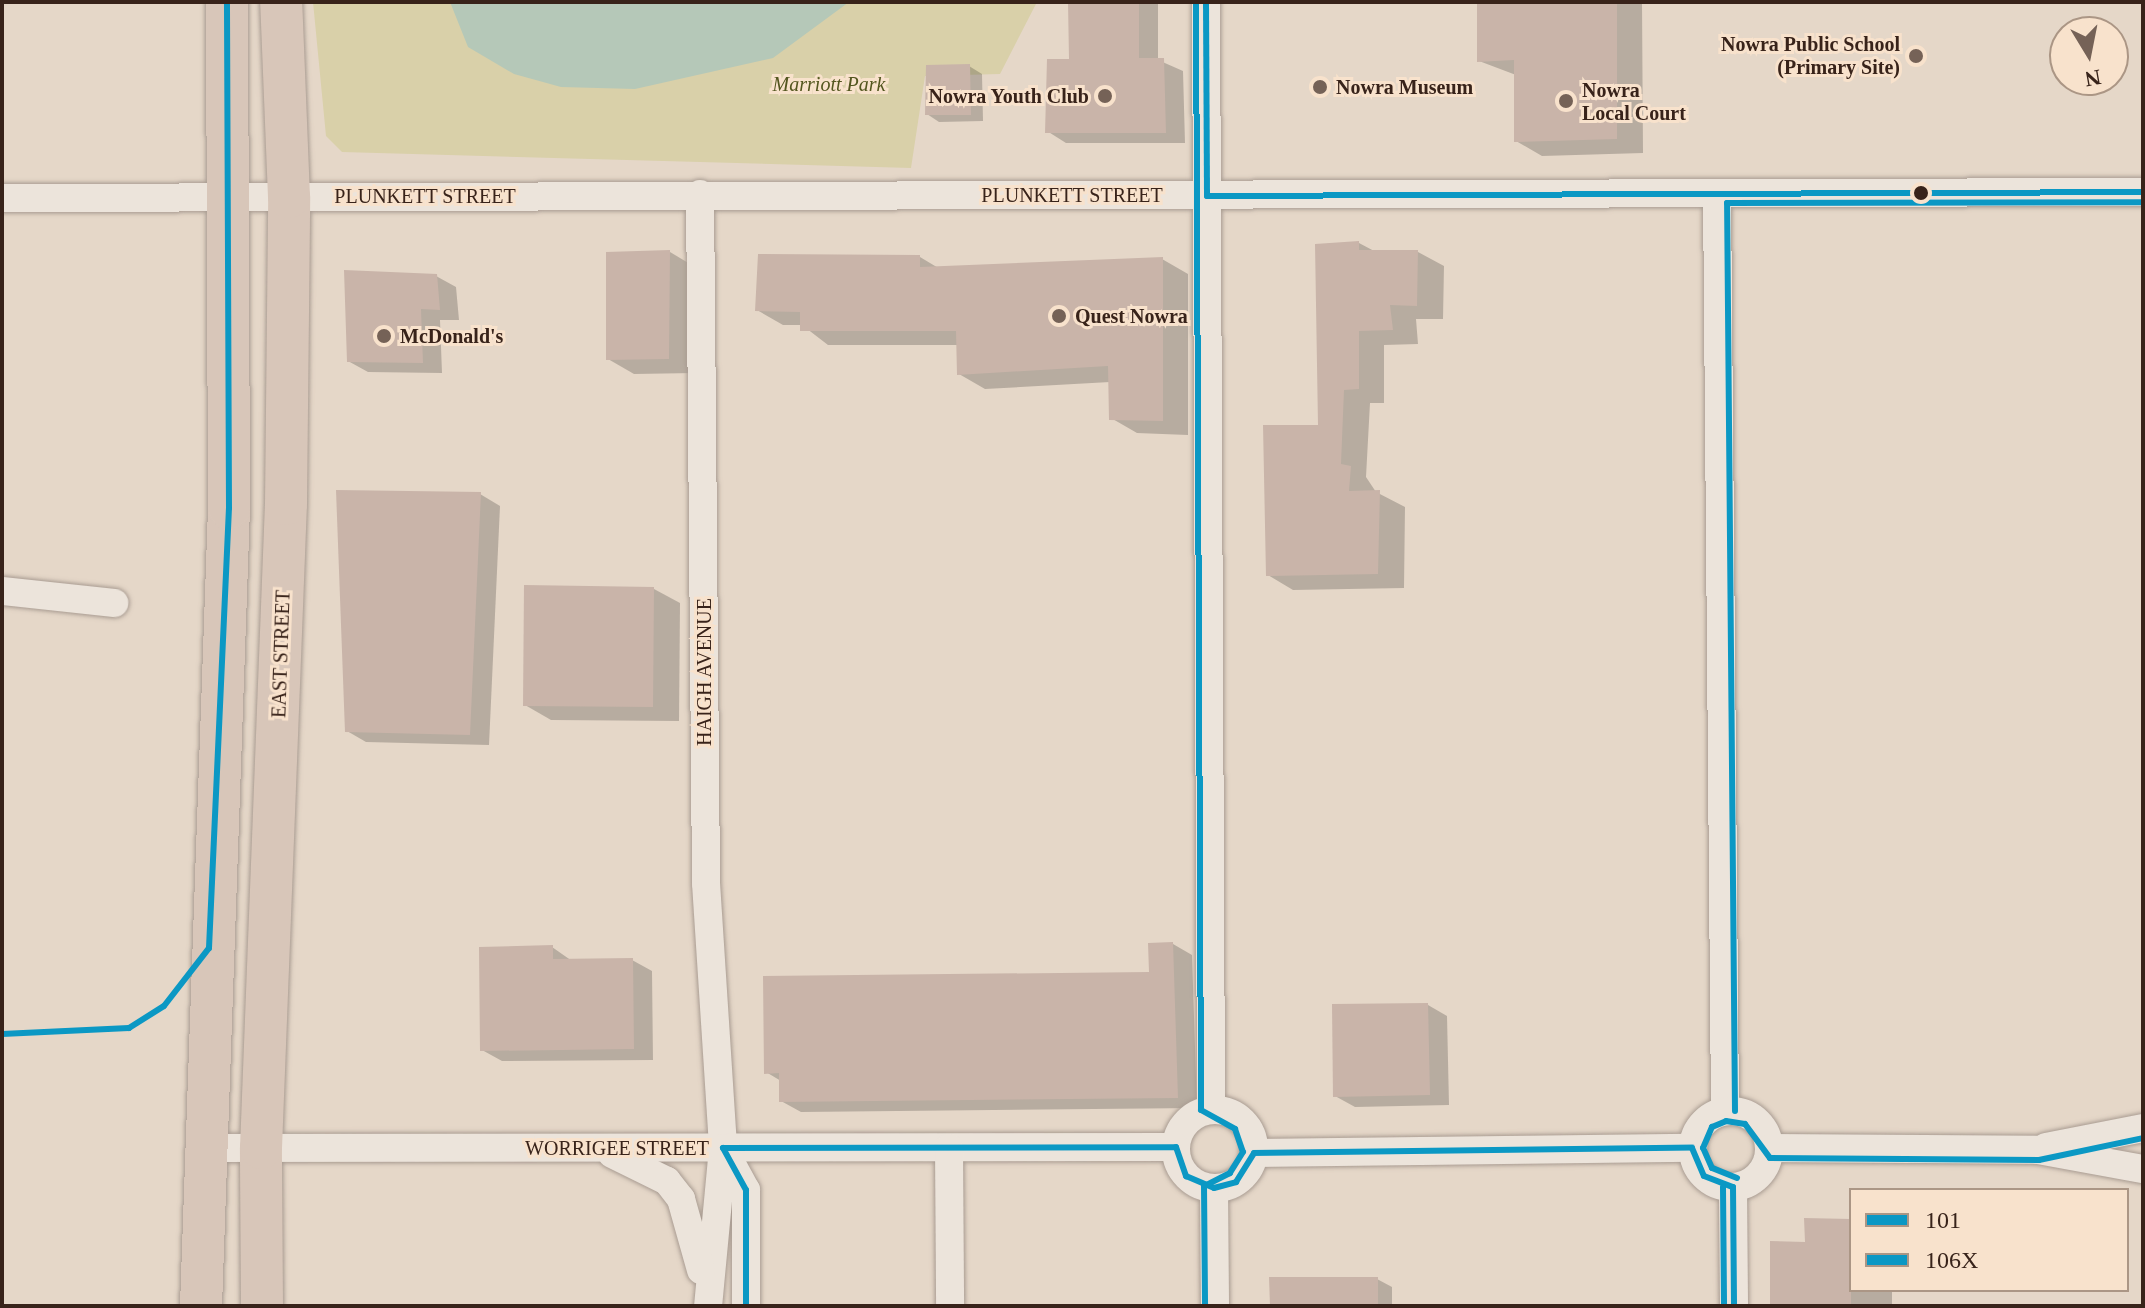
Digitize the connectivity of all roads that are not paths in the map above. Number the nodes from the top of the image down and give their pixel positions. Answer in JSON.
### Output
{"nodes":[{"id":1,"x":227,"y":2,"type":"edge"},
{"id":2,"x":281,"y":2,"type":"edge"},
{"id":3,"x":1206,"y":2,"type":"edge"},
{"id":4,"x":2143,"y":192,"type":"edge"},
{"id":5,"x":1717,"y":193,"type":"junction"},
{"id":6,"x":700,"y":194,"type":"junction"},
{"id":7,"x":1207,"y":196,"type":"junction"},
{"id":8,"x":289,"y":197,"type":"junction"},
{"id":9,"x":2,"y":198,"type":"edge"},
{"id":10,"x":229,"y":198,"type":"junction"},
{"id":11,"x":2,"y":591,"type":"edge"},
{"id":12,"x":114,"y":603,"type":"dead end"},
{"id":13,"x":1211,"y":1110,"type":"junction"},
{"id":14,"x":1725,"y":1111,"type":"junction"},
{"id":15,"x":2143,"y":1128,"type":"edge"},
{"id":16,"x":1176,"y":1147,"type":"junction"},
{"id":17,"x":202,"y":1148,"type":"junction"},
{"id":18,"x":261,"y":1148,"type":"junction"},
{"id":19,"x":600,"y":1148,"type":"junction"},
{"id":20,"x":723,"y":1148,"type":"junction"},
{"id":21,"x":949,"y":1148,"type":"junction"},
{"id":22,"x":1692,"y":1148,"type":"junction"},
{"id":23,"x":1770,"y":1148,"type":"junction"},
{"id":24,"x":2038,"y":1150,"type":"junction"},
{"id":25,"x":1254,"y":1153,"type":"junction"},
{"id":26,"x":2143,"y":1169,"type":"edge"},
{"id":27,"x":1733,"y":1187,"type":"junction"},
{"id":28,"x":1214,"y":1188,"type":"junction"},
{"id":29,"x":708,"y":1304,"type":"edge"},
{"id":30,"x":201,"y":1306,"type":"edge"},
{"id":31,"x":262,"y":1306,"type":"edge"},
{"id":32,"x":746,"y":1306,"type":"edge"},
{"id":33,"x":950,"y":1306,"type":"edge"},
{"id":34,"x":1215,"y":1306,"type":"edge"},
{"id":35,"x":1734,"y":1306,"type":"edge"}],
"edges":[{"from":1,"to":10,"type":"highway"},
{"from":2,"to":8,"type":"highway","name":"EAST STREET"},
{"from":3,"to":7,"type":"street"},
{"from":4,"to":5,"type":"street","name":"PLUNKETT STREET"},
{"from":5,"to":7,"type":"street","name":"PLUNKETT STREET"},
{"from":5,"to":14,"type":"street"},
{"from":6,"to":7,"type":"street","name":"PLUNKETT STREET"},
{"from":6,"to":8,"type":"street","name":"PLUNKETT STREET"},
{"from":6,"to":20,"type":"street","name":"HAIGH AVENUE"},
{"from":7,"to":13,"type":"street"},
{"from":8,"to":10,"type":"street","name":"PLUNKETT STREET"},
{"from":8,"to":18,"type":"highway","name":"EAST STREET"},
{"from":9,"to":10,"type":"street","name":"PLUNKETT STREET"},
{"from":10,"to":17,"type":"highway"},
{"from":11,"to":12,"type":"street"},
{"from":13,"to":16,"type":"street"},
{"from":13,"to":25,"type":"street"},
{"from":14,"to":22,"type":"street"},
{"from":14,"to":23,"type":"street"},
{"from":15,"to":24,"type":"street"},
{"from":15,"to":26,"type":"street"},
{"from":16,"to":21,"type":"street","name":"WORRIGEE STREET"},
{"from":16,"to":28,"type":"street"},
{"from":17,"to":18,"type":"street","name":"WORRIGEE STREET"},
{"from":17,"to":30,"type":"highway"},
{"from":18,"to":19,"type":"street","name":"WORRIGEE STREET"},
{"from":18,"to":31,"type":"highway","name":"EAST STREET"},
{"from":19,"to":20,"type":"street","name":"WORRIGEE STREET"},
{"from":19,"to":29,"type":"street"},
{"from":20,"to":21,"type":"street","name":"WORRIGEE STREET"},
{"from":20,"to":29,"type":"street","name":"HAIGH AVENUE"},
{"from":20,"to":32,"type":"street"},
{"from":21,"to":33,"type":"street"},
{"from":22,"to":25,"type":"street"},
{"from":22,"to":27,"type":"street"},
{"from":23,"to":24,"type":"street"},
{"from":23,"to":27,"type":"street"},
{"from":24,"to":26,"type":"street"},
{"from":25,"to":28,"type":"street"},
{"from":27,"to":35,"type":"street"},
{"from":28,"to":34,"type":"street"}]}
